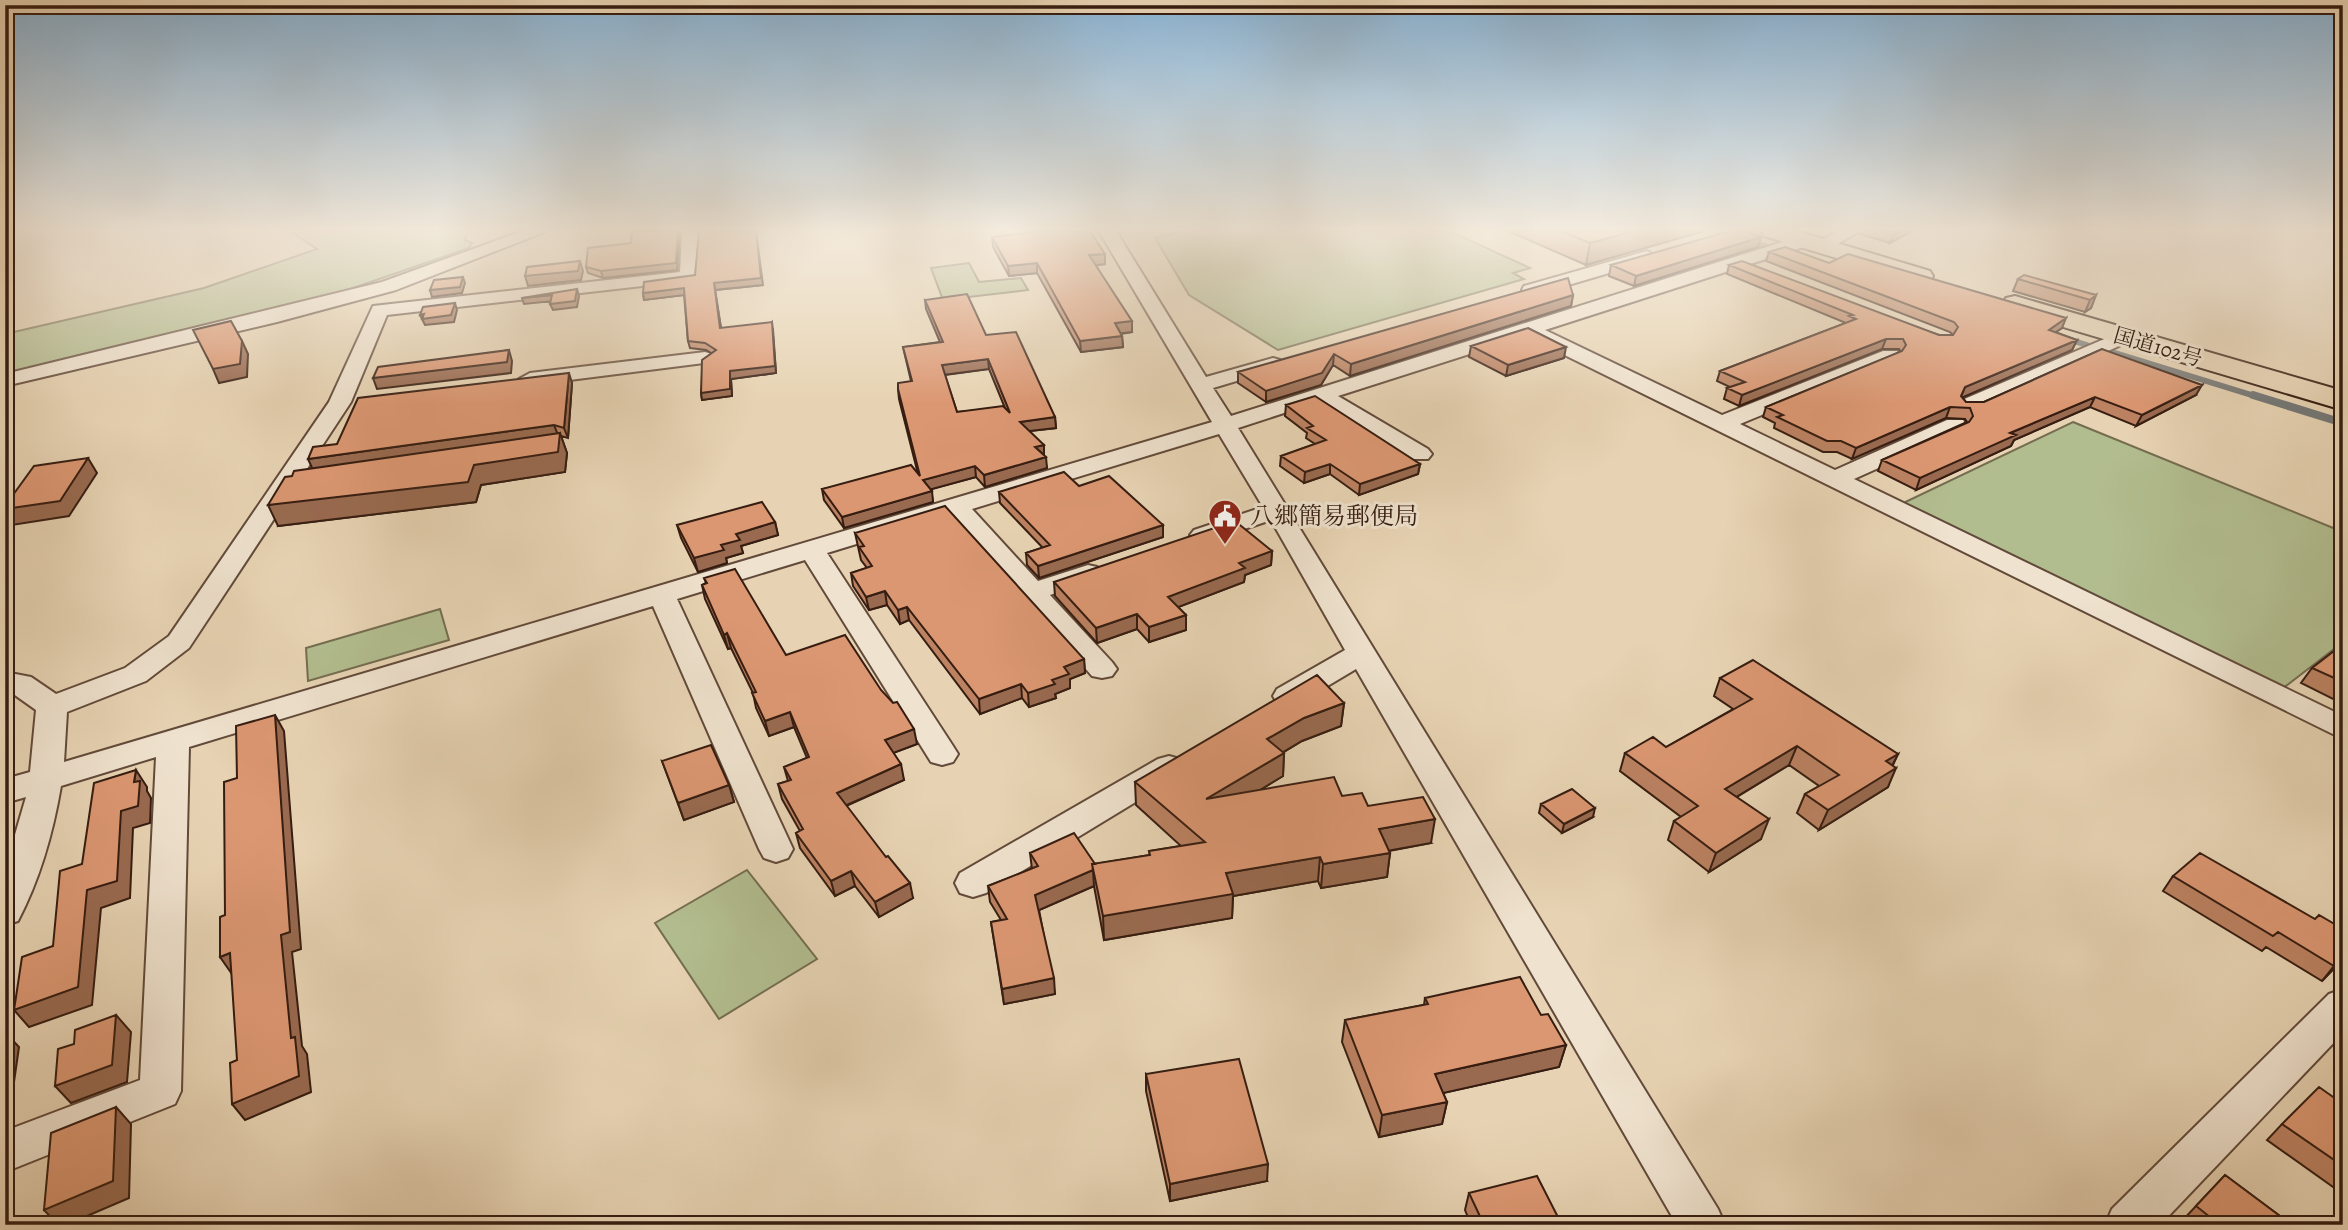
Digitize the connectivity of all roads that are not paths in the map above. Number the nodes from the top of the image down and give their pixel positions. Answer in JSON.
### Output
{"nodes":[{"id":1,"x":380,"y":288,"type":"edge"},
{"id":2,"x":576,"y":288,"type":"edge"},
{"id":3,"x":1142,"y":288,"type":"edge"},
{"id":4,"x":1535,"y":288,"type":"edge"},
{"id":5,"x":1657,"y":288,"type":"edge"},
{"id":6,"x":1519,"y":293,"type":"edge"},
{"id":7,"x":1992,"y":297,"type":"edge"},
{"id":8,"x":1530,"y":330,"type":"junction"},
{"id":9,"x":2123,"y":337,"type":"junction"},
{"id":10,"x":1890,"y":355,"type":"edge"},
{"id":11,"x":705,"y":358,"type":"edge"},
{"id":12,"x":1294,"y":358,"type":"edge"},
{"id":13,"x":5,"y":380,"type":"edge"},
{"id":14,"x":516,"y":381,"type":"edge"},
{"id":15,"x":1201,"y":385,"type":"junction"},
{"id":16,"x":1322,"y":395,"type":"junction"},
{"id":17,"x":367,"y":399,"type":"edge"},
{"id":18,"x":2343,"y":401,"type":"edge"},
{"id":19,"x":340,"y":402,"type":"junction"},
{"id":20,"x":1970,"y":405,"type":"edge"},
{"id":21,"x":1720,"y":424,"type":"junction"},
{"id":22,"x":1223,"y":425,"type":"junction"},
{"id":23,"x":1955,"y":425,"type":"edge"},
{"id":24,"x":1420,"y":454,"type":"dead end"},
{"id":25,"x":312,"y":480,"type":"edge"},
{"id":26,"x":1833,"y":480,"type":"junction"},
{"id":27,"x":285,"y":484,"type":"junction"},
{"id":28,"x":955,"y":505,"type":"junction"},
{"id":29,"x":1277,"y":510,"type":"junction"},
{"id":30,"x":1173,"y":545,"type":"edge"},
{"id":31,"x":812,"y":550,"type":"junction"},
{"id":32,"x":1108,"y":566,"type":"edge"},
{"id":33,"x":1031,"y":592,"type":"junction"},
{"id":34,"x":662,"y":596,"type":"junction"},
{"id":35,"x":1361,"y":653,"type":"junction"},
{"id":36,"x":1102,"y":669,"type":"dead end"},
{"id":37,"x":5,"y":682,"type":"edge"},
{"id":38,"x":52,"y":706,"type":"junction"},
{"id":39,"x":1267,"y":709,"type":"edge"},
{"id":40,"x":2343,"y":729,"type":"edge"},
{"id":41,"x":173,"y":741,"type":"junction"},
{"id":42,"x":1196,"y":751,"type":"edge"},
{"id":43,"x":942,"y":754,"type":"dead end"},
{"id":44,"x":44,"y":779,"type":"junction"},
{"id":45,"x":5,"y":791,"type":"edge"},
{"id":46,"x":776,"y":849,"type":"dead end"},
{"id":47,"x":973,"y":883,"type":"dead end"},
{"id":48,"x":5,"y":911,"type":"edge"},
{"id":49,"x":2343,"y":1006,"type":"edge"},
{"id":50,"x":5,"y":1152,"type":"edge"},
{"id":51,"x":1702,"y":1225,"type":"edge"},
{"id":52,"x":2128,"y":1225,"type":"edge"}],
"edges":[{"from":1,"to":13,"type":"street"},
{"from":2,"to":19,"type":"street"},
{"from":3,"to":15,"type":"street"},
{"from":4,"to":6,"type":"street"},
{"from":5,"to":8,"type":"street"},
{"from":7,"to":9,"type":"highway","name":"国道102号"},
{"from":8,"to":16,"type":"street"},
{"from":8,"to":21,"type":"street"},
{"from":9,"to":18,"type":"highway","name":"国道102号"},
{"from":9,"to":20,"type":"street"},
{"from":10,"to":21,"type":"street"},
{"from":11,"to":14,"type":"street"},
{"from":12,"to":15,"type":"street"},
{"from":15,"to":22,"type":"street"},
{"from":16,"to":22,"type":"street"},
{"from":16,"to":24,"type":"street"},
{"from":17,"to":19,"type":"street"},
{"from":19,"to":27,"type":"street"},
{"from":21,"to":26,"type":"street"},
{"from":22,"to":28,"type":"street"},
{"from":22,"to":29,"type":"street"},
{"from":23,"to":26,"type":"street"},
{"from":25,"to":27,"type":"street"},
{"from":26,"to":40,"type":"street"},
{"from":27,"to":38,"type":"street"},
{"from":28,"to":31,"type":"street"},
{"from":28,"to":33,"type":"street"},
{"from":29,"to":30,"type":"street"},
{"from":29,"to":35,"type":"street"},
{"from":31,"to":34,"type":"street"},
{"from":31,"to":43,"type":"street"},
{"from":32,"to":33,"type":"street"},
{"from":33,"to":36,"type":"street"},
{"from":34,"to":41,"type":"street"},
{"from":34,"to":46,"type":"street"},
{"from":35,"to":39,"type":"street"},
{"from":35,"to":51,"type":"street"},
{"from":37,"to":38,"type":"street"},
{"from":38,"to":44,"type":"street"},
{"from":41,"to":44,"type":"street"},
{"from":41,"to":50,"type":"street"},
{"from":42,"to":47,"type":"street"},
{"from":44,"to":45,"type":"street"},
{"from":44,"to":48,"type":"street"},
{"from":49,"to":52,"type":"street"}]}
